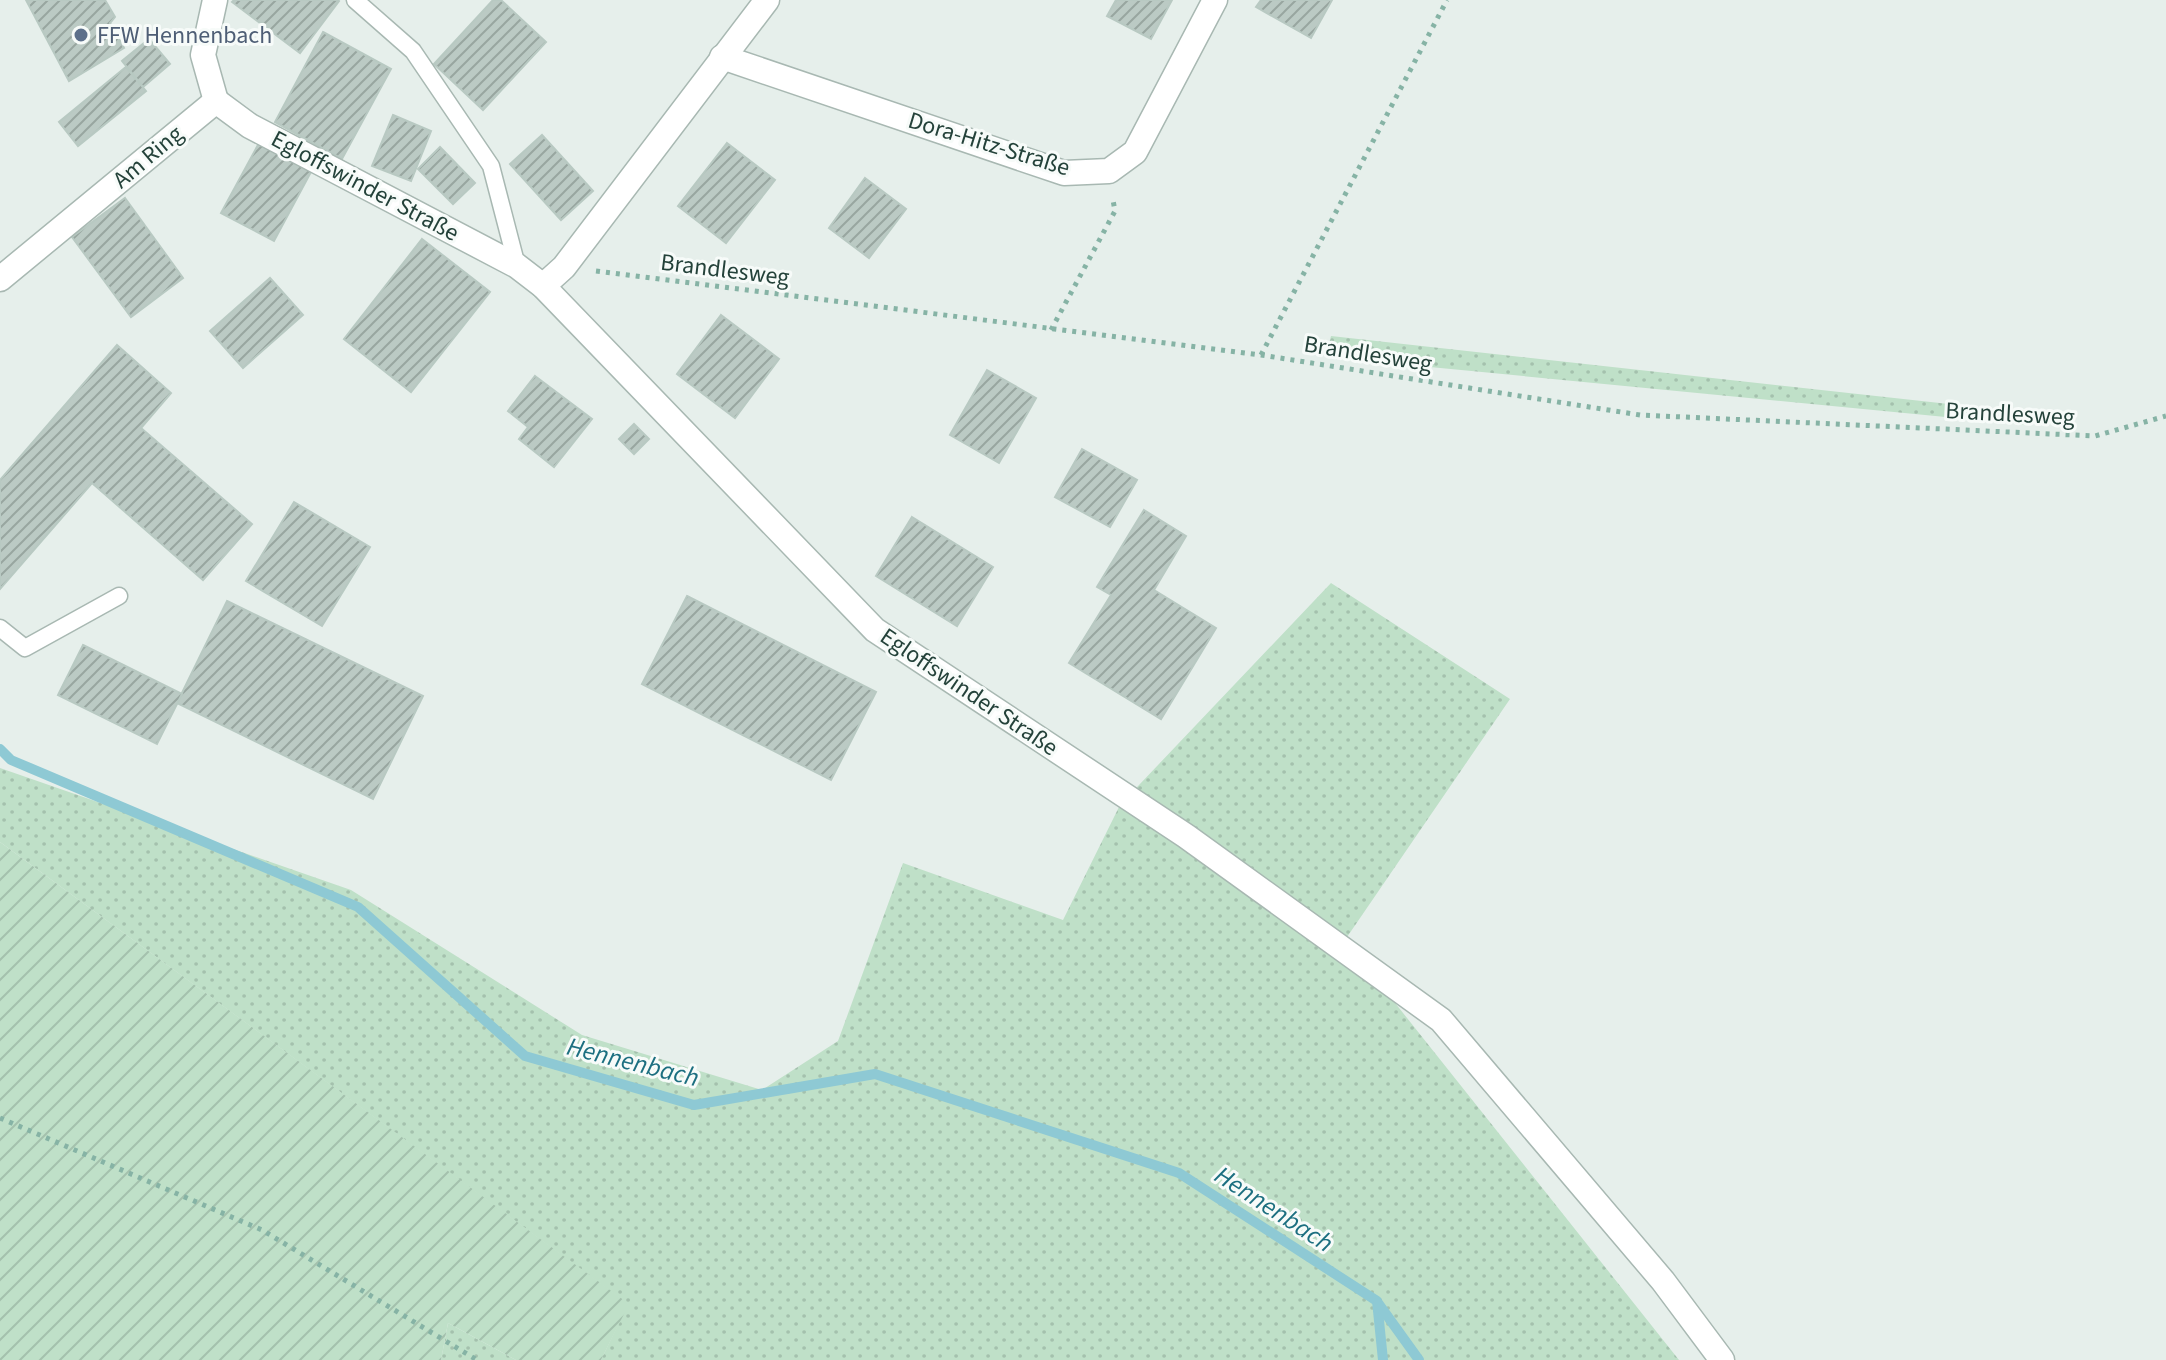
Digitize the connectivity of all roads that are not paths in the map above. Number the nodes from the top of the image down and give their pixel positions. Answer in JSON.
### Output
{"nodes":[{"id":1,"x":215,"y":0,"type":"edge"},
{"id":2,"x":355,"y":0,"type":"edge"},
{"id":3,"x":767,"y":0,"type":"edge"},
{"id":4,"x":1215,"y":0,"type":"edge"},
{"id":5,"x":722,"y":57,"type":"junction"},
{"id":6,"x":216,"y":101,"type":"junction"},
{"id":7,"x":517,"y":266,"type":"junction"},
{"id":8,"x":0,"y":279,"type":"edge"},
{"id":9,"x":543,"y":286,"type":"junction"},
{"id":10,"x":119,"y":596,"type":"dead end"},
{"id":11,"x":0,"y":628,"type":"edge"},
{"id":12,"x":1722,"y":1360,"type":"edge"}],
"edges":[{"from":1,"to":6,"type":"street"},
{"from":2,"to":7,"type":"lane"},
{"from":3,"to":5,"type":"street"},
{"from":4,"to":5,"type":"street","name":"Dora-Hitz-Straße"},
{"from":5,"to":9,"type":"street"},
{"from":6,"to":7,"type":"street","name":"Egloffswinder Straße"},
{"from":6,"to":8,"type":"street","name":"Am Ring"},
{"from":7,"to":9,"type":"street","name":"Egloffswinder Straße"},
{"from":9,"to":12,"type":"street","name":"Egloffswinder Straße"},
{"from":10,"to":11,"type":"lane"}]}
